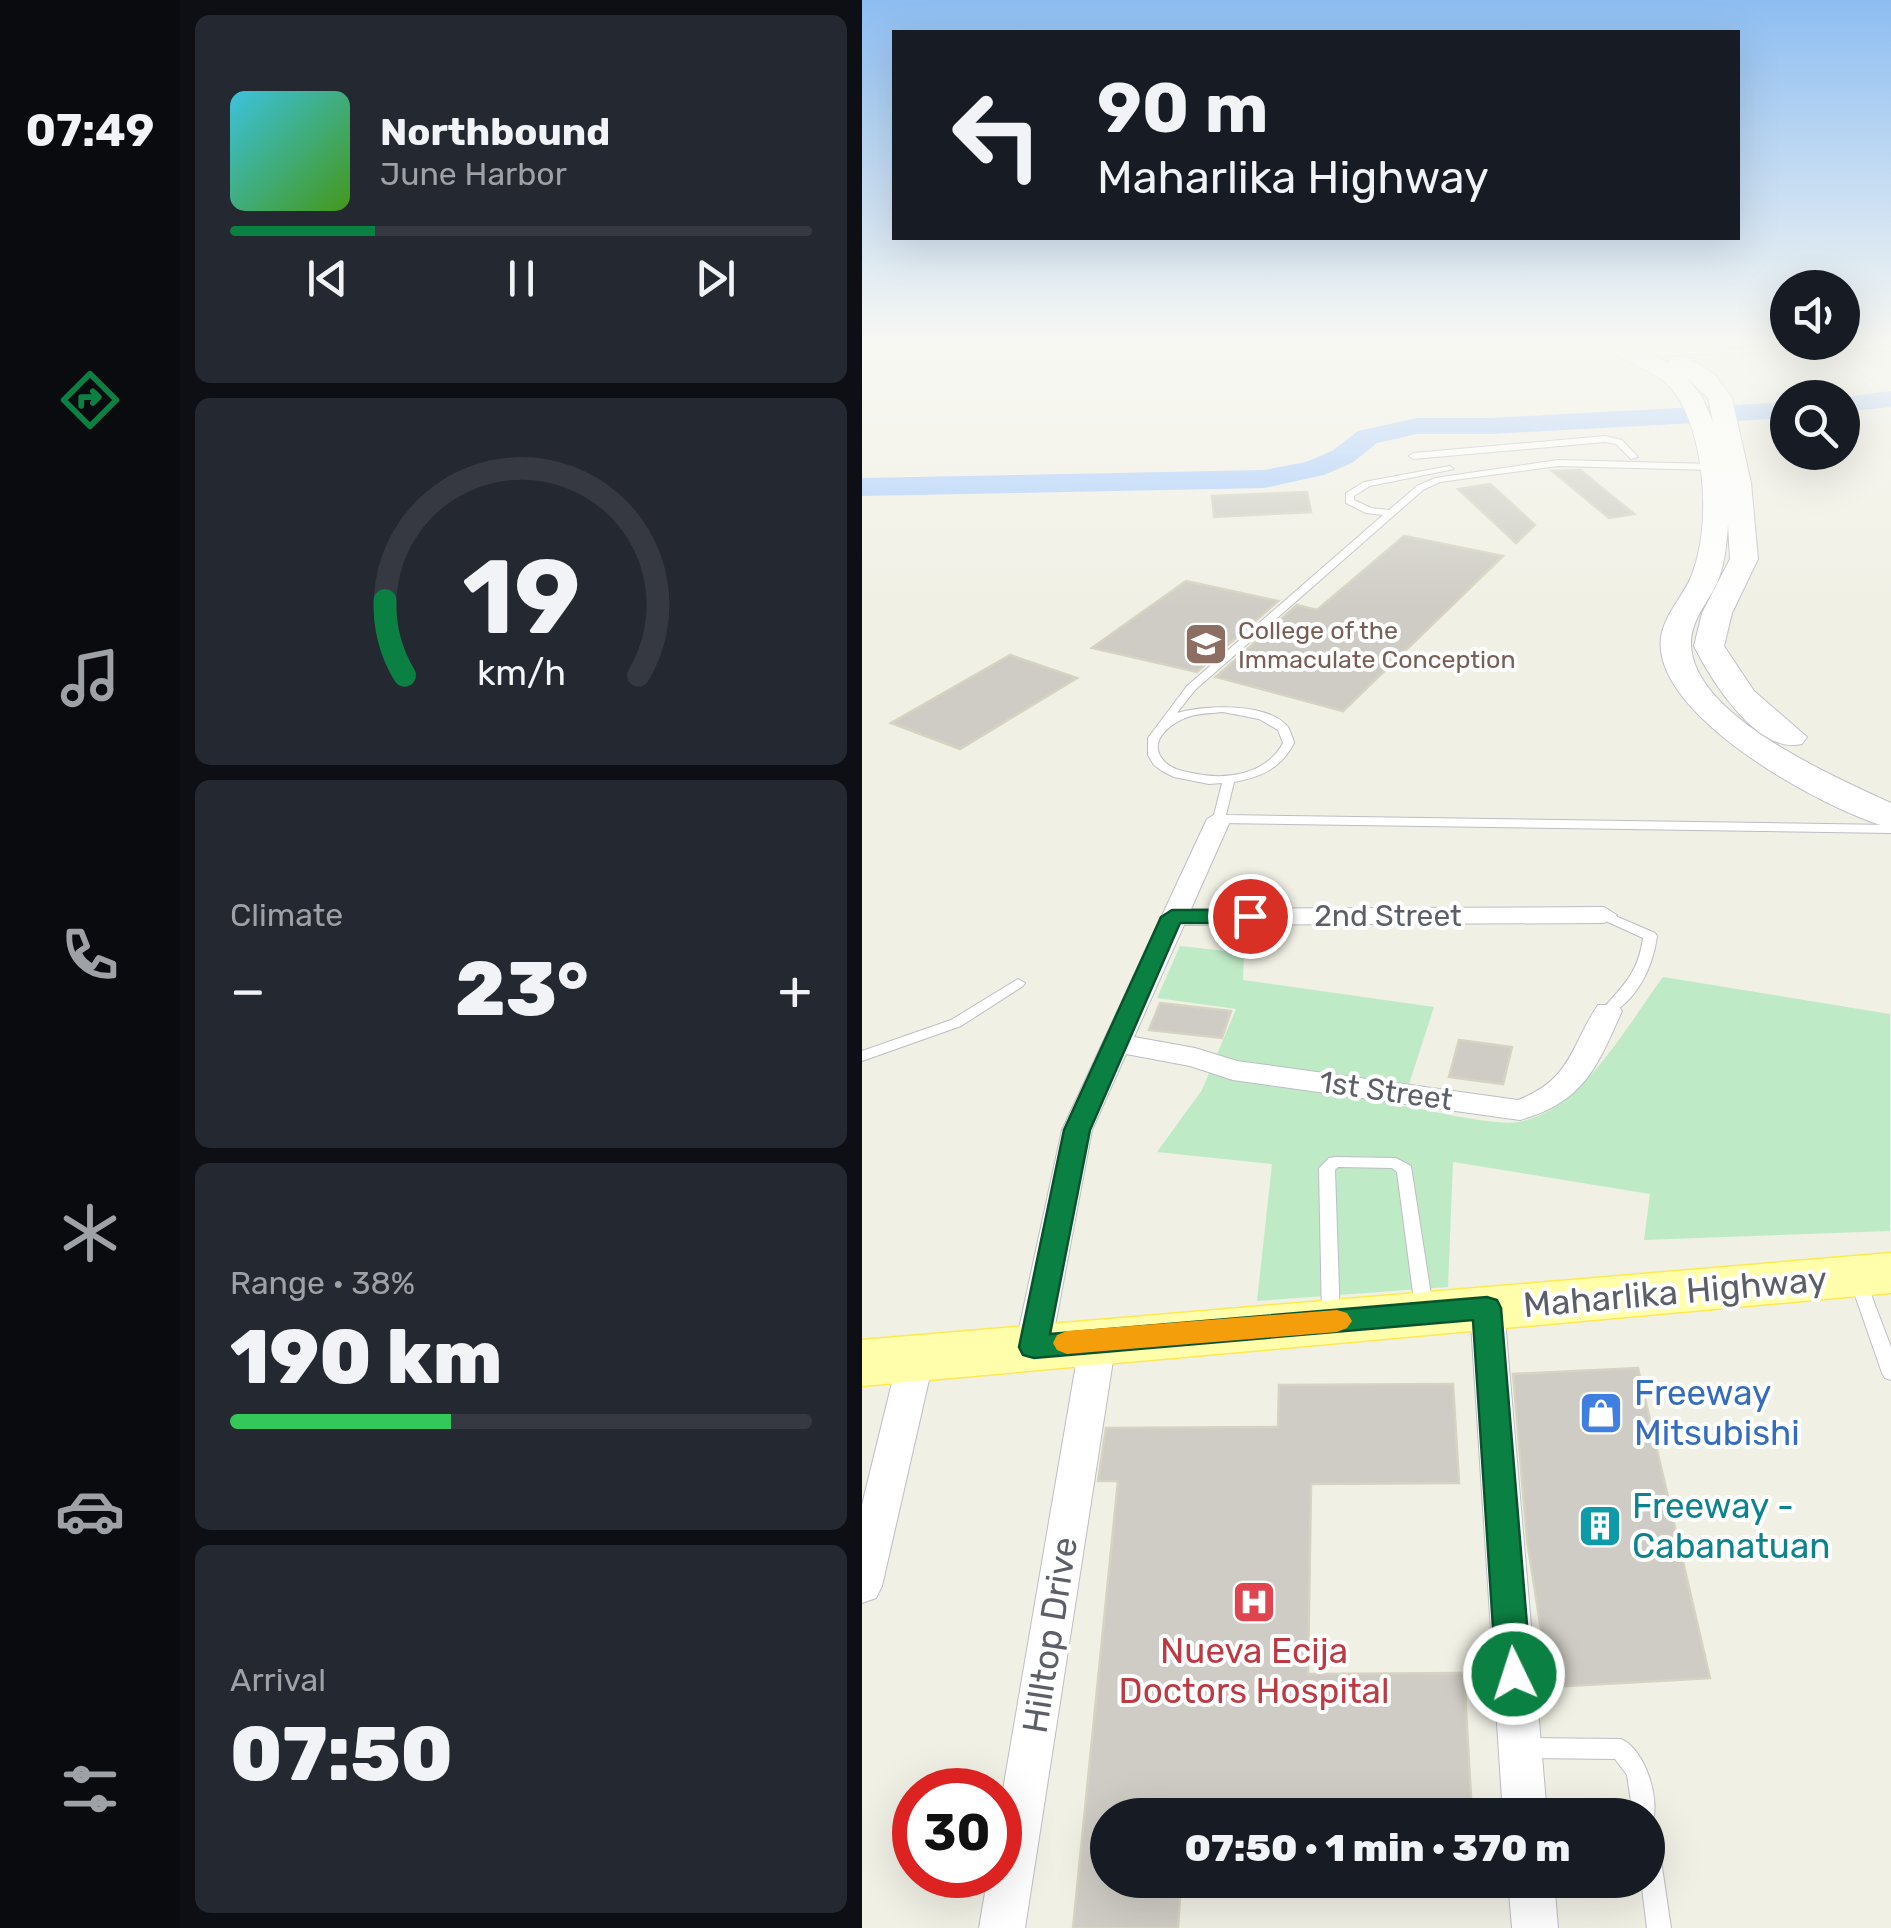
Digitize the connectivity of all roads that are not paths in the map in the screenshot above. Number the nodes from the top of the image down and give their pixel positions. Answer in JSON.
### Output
{"nodes":[{"id":1,"x":1709,"y":431,"type":"edge"},
{"id":2,"x":1716,"y":431,"type":"edge"},
{"id":3,"x":1551,"y":441,"type":"junction"},
{"id":4,"x":1569,"y":455,"type":"junction"},
{"id":5,"x":1634,"y":456,"type":"junction"},
{"id":6,"x":1710,"y":463,"type":"junction"},
{"id":7,"x":1438,"y":471,"type":"junction"},
{"id":8,"x":1391,"y":513,"type":"junction"},
{"id":9,"x":1191,"y":688,"type":"junction"},
{"id":10,"x":1224,"y":709,"type":"junction"},
{"id":11,"x":1161,"y":727,"type":"junction"},
{"id":12,"x":1229,"y":780,"type":"junction"},
{"id":13,"x":1890,"y":790,"type":"edge"},
{"id":14,"x":1890,"y":817,"type":"edge"},
{"id":15,"x":1219,"y":819,"type":"junction"},
{"id":16,"x":1890,"y":828,"type":"edge"},
{"id":17,"x":1604,"y":915,"type":"joint"},
{"id":18,"x":1172,"y":917,"type":"junction"},
{"id":19,"x":1018,"y":982,"type":"dead end"},
{"id":20,"x":1608,"y":1012,"type":"joint"},
{"id":21,"x":1116,"y":1043,"type":"junction"},
{"id":22,"x":862,"y":1056,"type":"edge"},
{"id":23,"x":1874,"y":1274,"type":"edge"},
{"id":24,"x":1487,"y":1308,"type":"junction"},
{"id":25,"x":1424,"y":1314,"type":"junction"},
{"id":26,"x":1332,"y":1321,"type":"junction"},
{"id":27,"x":1098,"y":1341,"type":"junction"},
{"id":28,"x":1034,"y":1347,"type":"junction"},
{"id":29,"x":889,"y":1360,"type":"edge"},
{"id":30,"x":1890,"y":1374,"type":"edge"},
{"id":31,"x":862,"y":1586,"type":"edge"},
{"id":32,"x":1519,"y":1748,"type":"junction"},
{"id":33,"x":1523,"y":1798,"type":"edge"},
{"id":34,"x":1642,"y":1798,"type":"edge"},
{"id":35,"x":1532,"y":1898,"type":"edge"},
{"id":36,"x":1656,"y":1898,"type":"edge"},
{"id":37,"x":1002,"y":1928,"type":"edge"},
{"id":38,"x":1535,"y":1928,"type":"edge"},
{"id":39,"x":1660,"y":1928,"type":"edge"}],
"edges":[{"from":1,"to":6,"type":"main road"},
{"from":2,"to":13,"type":"main road"},
{"from":3,"to":4,"type":"lane"},
{"from":3,"to":5,"type":"lane"},
{"from":3,"to":7,"type":"lane"},
{"from":4,"to":5,"type":"lane"},
{"from":4,"to":7,"type":"lane"},
{"from":5,"to":6,"type":"lane"},
{"from":6,"to":8,"type":"lane"},
{"from":6,"to":14,"type":"main road"},
{"from":7,"to":8,"type":"lane"},
{"from":8,"to":9,"type":"lane"},
{"from":9,"to":10,"type":"lane"},
{"from":9,"to":11,"type":"lane"},
{"from":10,"to":11,"type":"lane"},
{"from":10,"to":12,"type":"lane"},
{"from":11,"to":12,"type":"lane"},
{"from":12,"to":15,"type":"lane"},
{"from":15,"to":16,"type":"lane"},
{"from":15,"to":18,"type":"street"},
{"from":17,"to":18,"type":"street","name":"2nd Street"},
{"from":17,"to":20,"type":"lane"},
{"from":18,"to":21,"type":"street"},
{"from":19,"to":22,"type":"lane"},
{"from":20,"to":21,"type":"street","name":"1st Street"},
{"from":21,"to":28,"type":"street"},
{"from":23,"to":24,"type":"main road","name":"Maharlika Highway"},
{"from":23,"to":30,"type":"lane"},
{"from":24,"to":25,"type":"main road","name":"Maharlika Highway"},
{"from":24,"to":32,"type":"street"},
{"from":25,"to":26,"type":"main road","name":"Maharlika Highway"},
{"from":25,"to":26,"type":"lane"},
{"from":26,"to":27,"type":"main road","name":"Maharlika Highway"},
{"from":27,"to":28,"type":"main road","name":"Maharlika Highway"},
{"from":27,"to":37,"type":"street","name":"Hilltop Drive"},
{"from":28,"to":29,"type":"main road","name":"Maharlika Highway"},
{"from":29,"to":31,"type":"street"},
{"from":32,"to":33,"type":"street"},
{"from":32,"to":34,"type":"lane"},
{"from":35,"to":38,"type":"street"},
{"from":36,"to":39,"type":"lane"}]}
